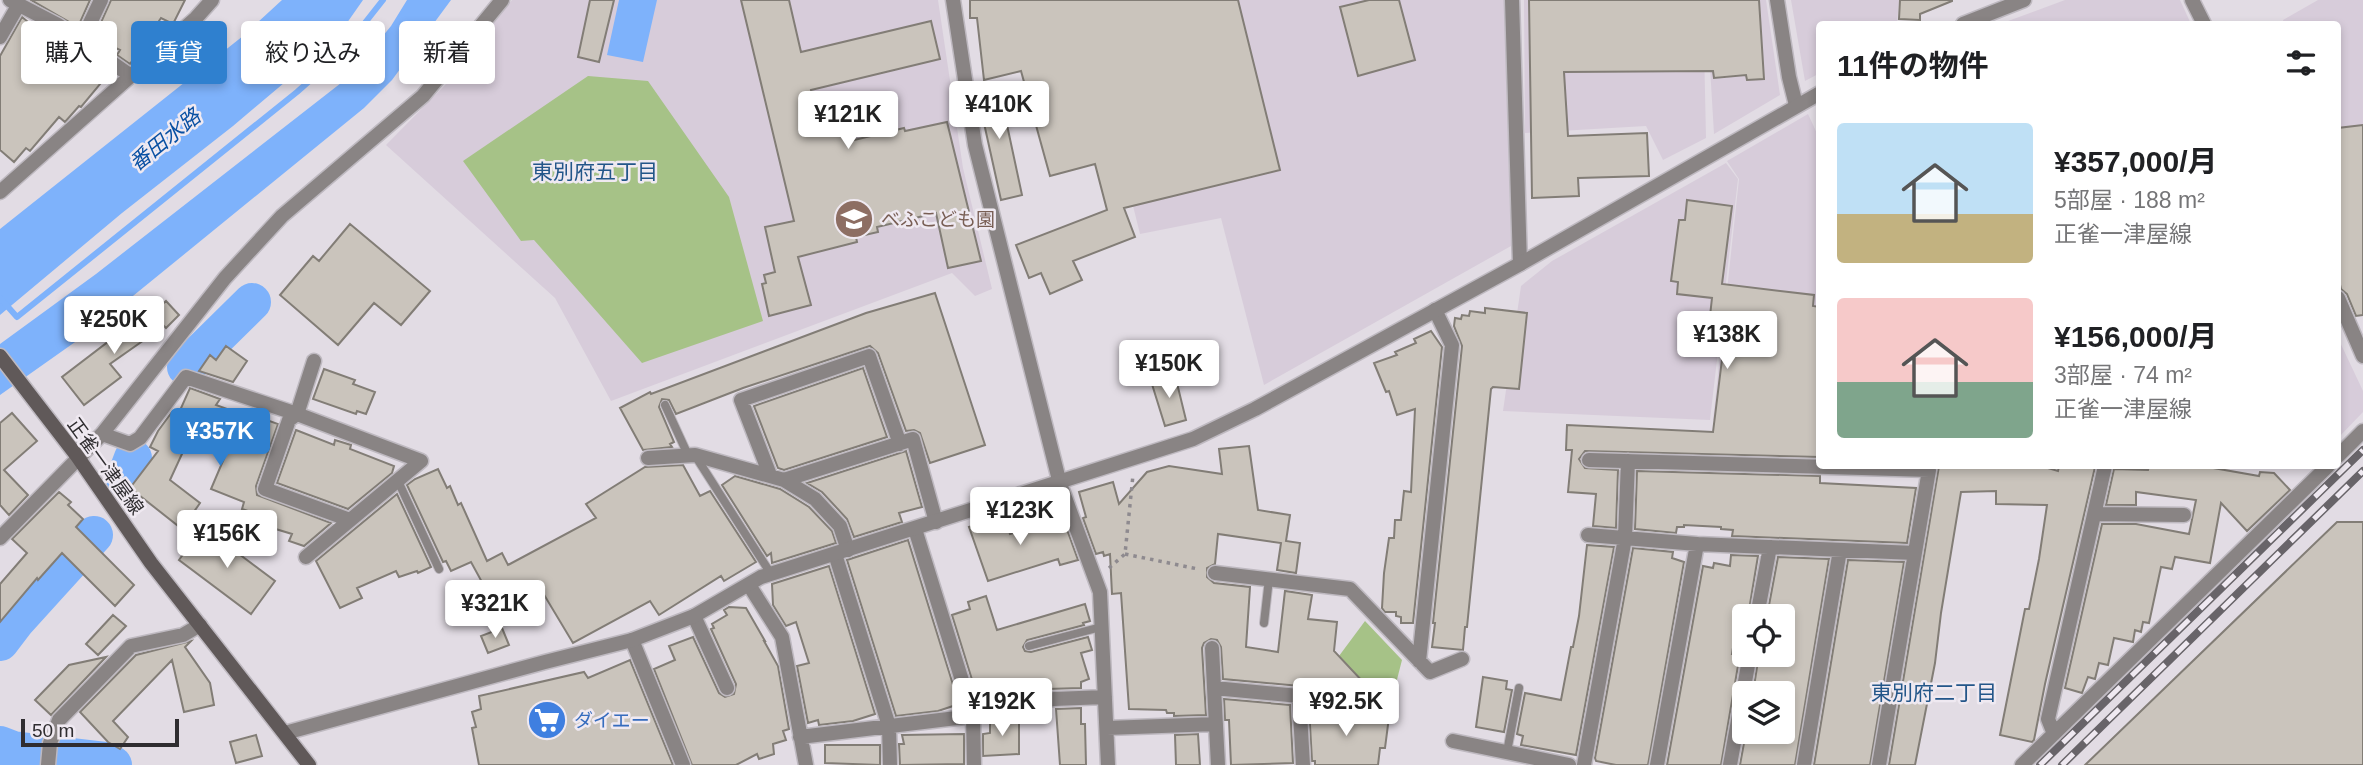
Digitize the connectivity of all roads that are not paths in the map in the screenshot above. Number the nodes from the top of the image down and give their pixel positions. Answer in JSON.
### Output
{"nodes":[{"id":1,"x":101,"y":0,"type":"edge"},
{"id":2,"x":212,"y":0,"type":"edge"},
{"id":3,"x":502,"y":0,"type":"edge"},
{"id":4,"x":953,"y":0,"type":"edge"},
{"id":5,"x":1512,"y":0,"type":"edge"},
{"id":6,"x":1777,"y":0,"type":"edge"},
{"id":7,"x":2024,"y":0,"type":"edge"},
{"id":8,"x":2192,"y":0,"type":"edge"},
{"id":9,"x":14,"y":2,"type":"edge"},
{"id":10,"x":50,"y":21,"type":"edge"},
{"id":11,"x":91,"y":21,"type":"edge"},
{"id":12,"x":193,"y":21,"type":"edge"},
{"id":13,"x":1971,"y":21,"type":"edge"},
{"id":14,"x":2202,"y":21,"type":"edge"},
{"id":15,"x":0,"y":37,"type":"edge"},
{"id":16,"x":117,"y":66,"type":"edge"},
{"id":17,"x":131,"y":76,"type":"joint"},
{"id":18,"x":1816,"y":95,"type":"edge"},
{"id":19,"x":1796,"y":105,"type":"junction"},
{"id":20,"x":0,"y":192,"type":"edge"},
{"id":21,"x":1520,"y":264,"type":"junction"},
{"id":22,"x":2341,"y":305,"type":"edge"},
{"id":23,"x":1435,"y":310,"type":"junction"},
{"id":24,"x":0,"y":356,"type":"edge"},
{"id":25,"x":2363,"y":356,"type":"edge"},
{"id":26,"x":314,"y":361,"type":"dead end"},
{"id":27,"x":666,"y":405,"type":"dead end"},
{"id":28,"x":297,"y":414,"type":"junction"},
{"id":29,"x":2363,"y":431,"type":"edge"},
{"id":30,"x":102,"y":434,"type":"junction"},
{"id":31,"x":900,"y":443,"type":"junction"},
{"id":32,"x":2341,"y":453,"type":"edge"},
{"id":33,"x":692,"y":455,"type":"junction"},
{"id":34,"x":77,"y":457,"type":"junction"},
{"id":35,"x":648,"y":458,"type":"dead end"},
{"id":36,"x":1589,"y":460,"type":"dead end"},
{"id":37,"x":1628,"y":461,"type":"junction"},
{"id":38,"x":1816,"y":467,"type":"edge"},
{"id":39,"x":1896,"y":469,"type":"edge"},
{"id":40,"x":2104,"y":469,"type":"edge"},
{"id":41,"x":2325,"y":469,"type":"edge"},
{"id":42,"x":777,"y":478,"type":"junction"},
{"id":43,"x":398,"y":481,"type":"junction"},
{"id":44,"x":1060,"y":484,"type":"junction"},
{"id":45,"x":2094,"y":514,"type":"junction"},
{"id":46,"x":2184,"y":515,"type":"dead end"},
{"id":47,"x":350,"y":520,"type":"junction"},
{"id":48,"x":936,"y":522,"type":"junction"},
{"id":49,"x":915,"y":529,"type":"junction"},
{"id":50,"x":1588,"y":535,"type":"dead end"},
{"id":51,"x":0,"y":538,"type":"edge"},
{"id":52,"x":1625,"y":538,"type":"junction"},
{"id":53,"x":1697,"y":544,"type":"junction"},
{"id":54,"x":1770,"y":547,"type":"junction"},
{"id":55,"x":1840,"y":550,"type":"junction"},
{"id":56,"x":842,"y":552,"type":"junction"},
{"id":57,"x":1915,"y":553,"type":"junction"},
{"id":58,"x":306,"y":557,"type":"dead end"},
{"id":59,"x":439,"y":569,"type":"dead end"},
{"id":60,"x":1215,"y":573,"type":"road end"},
{"id":61,"x":771,"y":574,"type":"junction"},
{"id":62,"x":1269,"y":579,"type":"junction"},
{"id":63,"x":748,"y":584,"type":"junction"},
{"id":64,"x":1759,"y":604,"type":"edge"},
{"id":65,"x":694,"y":616,"type":"junction"},
{"id":66,"x":1264,"y":624,"type":"dead end"},
{"id":67,"x":200,"y":625,"type":"junction"},
{"id":68,"x":1101,"y":627,"type":"junction"},
{"id":69,"x":632,"y":640,"type":"junction"},
{"id":70,"x":1029,"y":646,"type":"dead end"},
{"id":71,"x":1212,"y":648,"type":"dead end"},
{"id":72,"x":1462,"y":659,"type":"dead end"},
{"id":73,"x":1419,"y":661,"type":"junction"},
{"id":74,"x":1748,"y":667,"type":"edge"},
{"id":75,"x":727,"y":688,"type":"dead end"},
{"id":76,"x":1214,"y":688,"type":"junction"},
{"id":77,"x":1519,"y":688,"type":"dead end"},
{"id":78,"x":1299,"y":696,"type":"junction"},
{"id":79,"x":1105,"y":698,"type":"junction"},
{"id":80,"x":1380,"y":709,"type":"dead end"},
{"id":81,"x":973,"y":716,"type":"junction"},
{"id":82,"x":1216,"y":724,"type":"junction"},
{"id":83,"x":889,"y":726,"type":"junction"},
{"id":84,"x":1107,"y":728,"type":"junction"},
{"id":85,"x":285,"y":733,"type":"junction"},
{"id":86,"x":2054,"y":734,"type":"junction"},
{"id":87,"x":800,"y":737,"type":"junction"},
{"id":88,"x":1453,"y":741,"type":"dead end"},
{"id":89,"x":1507,"y":752,"type":"junction"},
{"id":90,"x":48,"y":765,"type":"edge"},
{"id":91,"x":309,"y":765,"type":"edge"},
{"id":92,"x":683,"y":765,"type":"edge"},
{"id":93,"x":806,"y":765,"type":"edge"},
{"id":94,"x":890,"y":765,"type":"edge"},
{"id":95,"x":974,"y":765,"type":"edge"},
{"id":96,"x":1108,"y":765,"type":"edge"},
{"id":97,"x":1217,"y":765,"type":"edge"},
{"id":98,"x":1303,"y":765,"type":"edge"},
{"id":99,"x":1569,"y":765,"type":"edge"},
{"id":100,"x":1584,"y":765,"type":"edge"},
{"id":101,"x":1657,"y":765,"type":"edge"},
{"id":102,"x":1730,"y":765,"type":"edge"},
{"id":103,"x":1804,"y":765,"type":"edge"},
{"id":104,"x":1879,"y":765,"type":"edge"},
{"id":105,"x":2022,"y":765,"type":"edge"}],
"edges":[{"from":1,"to":11,"type":"street"},
{"from":2,"to":12,"type":"street"},
{"from":3,"to":30,"type":"street"},
{"from":4,"to":44,"type":"street"},
{"from":5,"to":21,"type":"street"},
{"from":6,"to":19,"type":"street"},
{"from":7,"to":13,"type":"street"},
{"from":8,"to":14,"type":"street"},
{"from":9,"to":10,"type":"street"},
{"from":9,"to":15,"type":"street"},
{"from":16,"to":17,"type":"street"},
{"from":17,"to":20,"type":"street"},
{"from":18,"to":19,"type":"street"},
{"from":19,"to":21,"type":"street"},
{"from":21,"to":23,"type":"street"},
{"from":22,"to":25,"type":"street"},
{"from":23,"to":44,"type":"street"},
{"from":23,"to":73,"type":"street"},
{"from":24,"to":34,"type":"main road","name":"正雀一津屋線"},
{"from":26,"to":28,"type":"street"},
{"from":27,"to":33,"type":"lane"},
{"from":28,"to":30,"type":"street"},
{"from":28,"to":43,"type":"street"},
{"from":28,"to":47,"type":"street"},
{"from":29,"to":32,"type":"street"},
{"from":30,"to":34,"type":"street"},
{"from":31,"to":42,"type":"street"},
{"from":31,"to":42,"type":"street"},
{"from":31,"to":48,"type":"street"},
{"from":33,"to":35,"type":"street"},
{"from":33,"to":42,"type":"street"},
{"from":33,"to":61,"type":"lane"},
{"from":34,"to":51,"type":"street"},
{"from":34,"to":67,"type":"main road","name":"正雀一津屋線"},
{"from":36,"to":37,"type":"street"},
{"from":37,"to":38,"type":"street"},
{"from":37,"to":52,"type":"street"},
{"from":39,"to":57,"type":"street"},
{"from":40,"to":45,"type":"street"},
{"from":41,"to":86,"type":"street"},
{"from":42,"to":56,"type":"street"},
{"from":43,"to":47,"type":"street"},
{"from":43,"to":59,"type":"lane"},
{"from":44,"to":48,"type":"street"},
{"from":44,"to":68,"type":"street"},
{"from":45,"to":46,"type":"street"},
{"from":45,"to":86,"type":"street"},
{"from":47,"to":58,"type":"street"},
{"from":48,"to":49,"type":"street"},
{"from":49,"to":56,"type":"street"},
{"from":49,"to":81,"type":"street"},
{"from":50,"to":52,"type":"street"},
{"from":52,"to":53,"type":"street"},
{"from":52,"to":100,"type":"street"},
{"from":53,"to":54,"type":"street"},
{"from":53,"to":101,"type":"street"},
{"from":54,"to":55,"type":"street"},
{"from":54,"to":64,"type":"street"},
{"from":55,"to":57,"type":"street"},
{"from":55,"to":103,"type":"street"},
{"from":56,"to":61,"type":"street"},
{"from":56,"to":83,"type":"street"},
{"from":57,"to":104,"type":"street"},
{"from":60,"to":62,"type":"street"},
{"from":61,"to":63,"type":"street"},
{"from":62,"to":66,"type":"lane"},
{"from":62,"to":73,"type":"street"},
{"from":63,"to":65,"type":"street"},
{"from":63,"to":87,"type":"street"},
{"from":65,"to":69,"type":"street"},
{"from":65,"to":75,"type":"street"},
{"from":67,"to":85,"type":"main road","name":"正雀一津屋線"},
{"from":67,"to":90,"type":"street"},
{"from":68,"to":70,"type":"lane"},
{"from":68,"to":79,"type":"street"},
{"from":69,"to":85,"type":"street"},
{"from":69,"to":92,"type":"street"},
{"from":71,"to":76,"type":"street"},
{"from":72,"to":73,"type":"street"},
{"from":74,"to":102,"type":"street"},
{"from":76,"to":78,"type":"street"},
{"from":76,"to":82,"type":"street"},
{"from":77,"to":89,"type":"lane"},
{"from":78,"to":80,"type":"street"},
{"from":78,"to":98,"type":"street"},
{"from":79,"to":81,"type":"street"},
{"from":79,"to":84,"type":"street"},
{"from":81,"to":83,"type":"street"},
{"from":81,"to":95,"type":"street"},
{"from":82,"to":84,"type":"street"},
{"from":82,"to":97,"type":"street"},
{"from":83,"to":87,"type":"street"},
{"from":83,"to":94,"type":"street"},
{"from":84,"to":96,"type":"street"},
{"from":85,"to":91,"type":"main road","name":"正雀一津屋線"},
{"from":86,"to":105,"type":"street"},
{"from":87,"to":93,"type":"street"},
{"from":88,"to":89,"type":"street"},
{"from":89,"to":99,"type":"street"}]}
